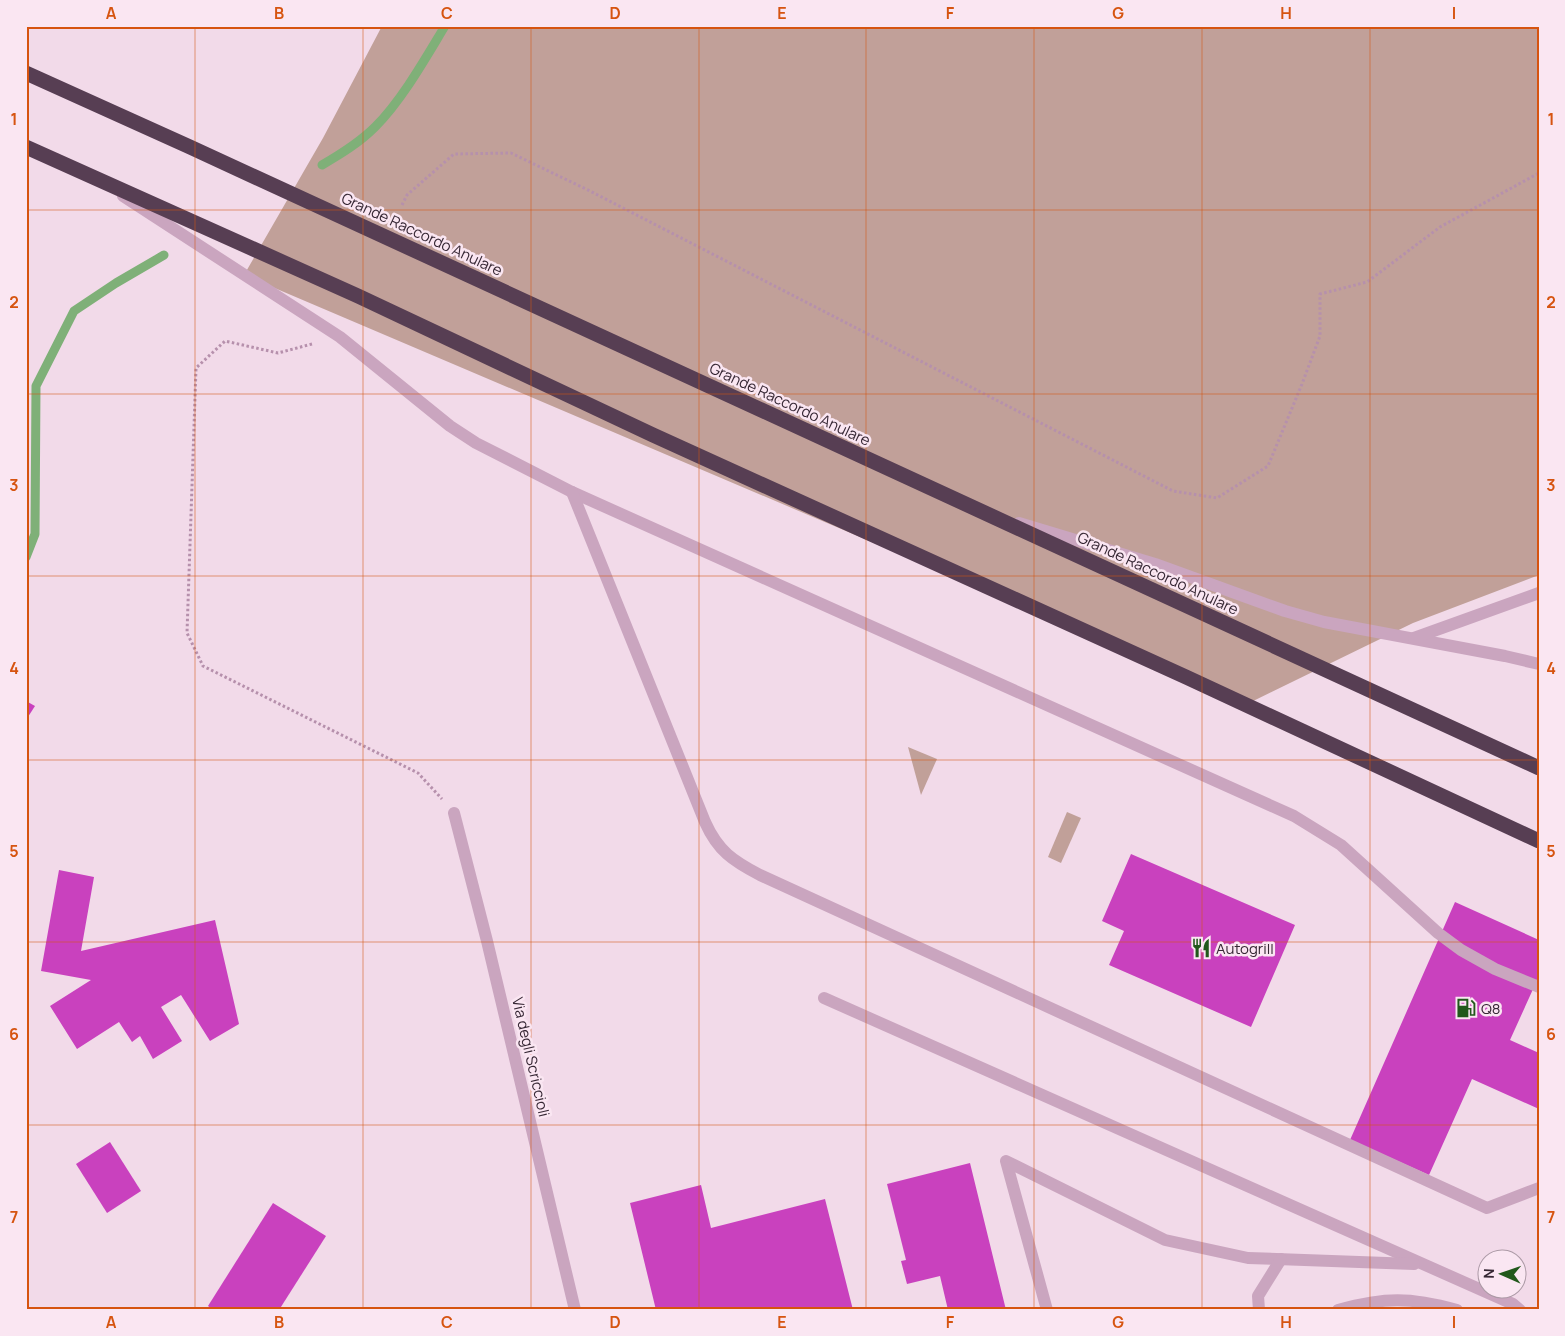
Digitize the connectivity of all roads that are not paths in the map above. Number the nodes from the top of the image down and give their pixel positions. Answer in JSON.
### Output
{"nodes":[{"id":1,"x":26,"y":73,"type":"edge"},
{"id":2,"x":26,"y":146,"type":"edge"},
{"id":3,"x":96,"y":178,"type":"junction"},
{"id":4,"x":572,"y":492,"type":"junction"},
{"id":5,"x":986,"y":513,"type":"junction"},
{"id":6,"x":1539,"y":594,"type":"edge"},
{"id":7,"x":1414,"y":638,"type":"junction"},
{"id":8,"x":1539,"y":664,"type":"edge"},
{"id":9,"x":1539,"y":768,"type":"edge"},
{"id":10,"x":454,"y":813,"type":"road end"},
{"id":11,"x":1539,"y":841,"type":"edge"},
{"id":12,"x":1539,"y":987,"type":"edge"},
{"id":13,"x":824,"y":998,"type":"dead end"},
{"id":14,"x":1539,"y":1188,"type":"edge"},
{"id":15,"x":1281,"y":1259,"type":"junction"},
{"id":16,"x":1422,"y":1264,"type":"junction"},
{"id":17,"x":575,"y":1310,"type":"edge"},
{"id":18,"x":1047,"y":1310,"type":"edge"},
{"id":19,"x":1259,"y":1310,"type":"edge"},
{"id":20,"x":1338,"y":1310,"type":"edge"},
{"id":21,"x":1457,"y":1310,"type":"edge"},
{"id":22,"x":1520,"y":1310,"type":"edge"}],
"edges":[{"from":1,"to":5,"type":"highway","name":"Grande Raccordo Anulare"},
{"from":2,"to":3,"type":"highway"},
{"from":3,"to":4,"type":"street"},
{"from":3,"to":11,"type":"highway"},
{"from":4,"to":12,"type":"street"},
{"from":4,"to":14,"type":"street"},
{"from":5,"to":7,"type":"street"},
{"from":5,"to":9,"type":"highway","name":"Grande Raccordo Anulare"},
{"from":6,"to":7,"type":"street"},
{"from":7,"to":8,"type":"street"},
{"from":10,"to":17,"type":"street","name":"Via degli Scriccioli"},
{"from":13,"to":16,"type":"street"},
{"from":15,"to":16,"type":"street"},
{"from":15,"to":18,"type":"street"},
{"from":15,"to":19,"type":"street"},
{"from":16,"to":22,"type":"street"},
{"from":20,"to":21,"type":"street"}]}
